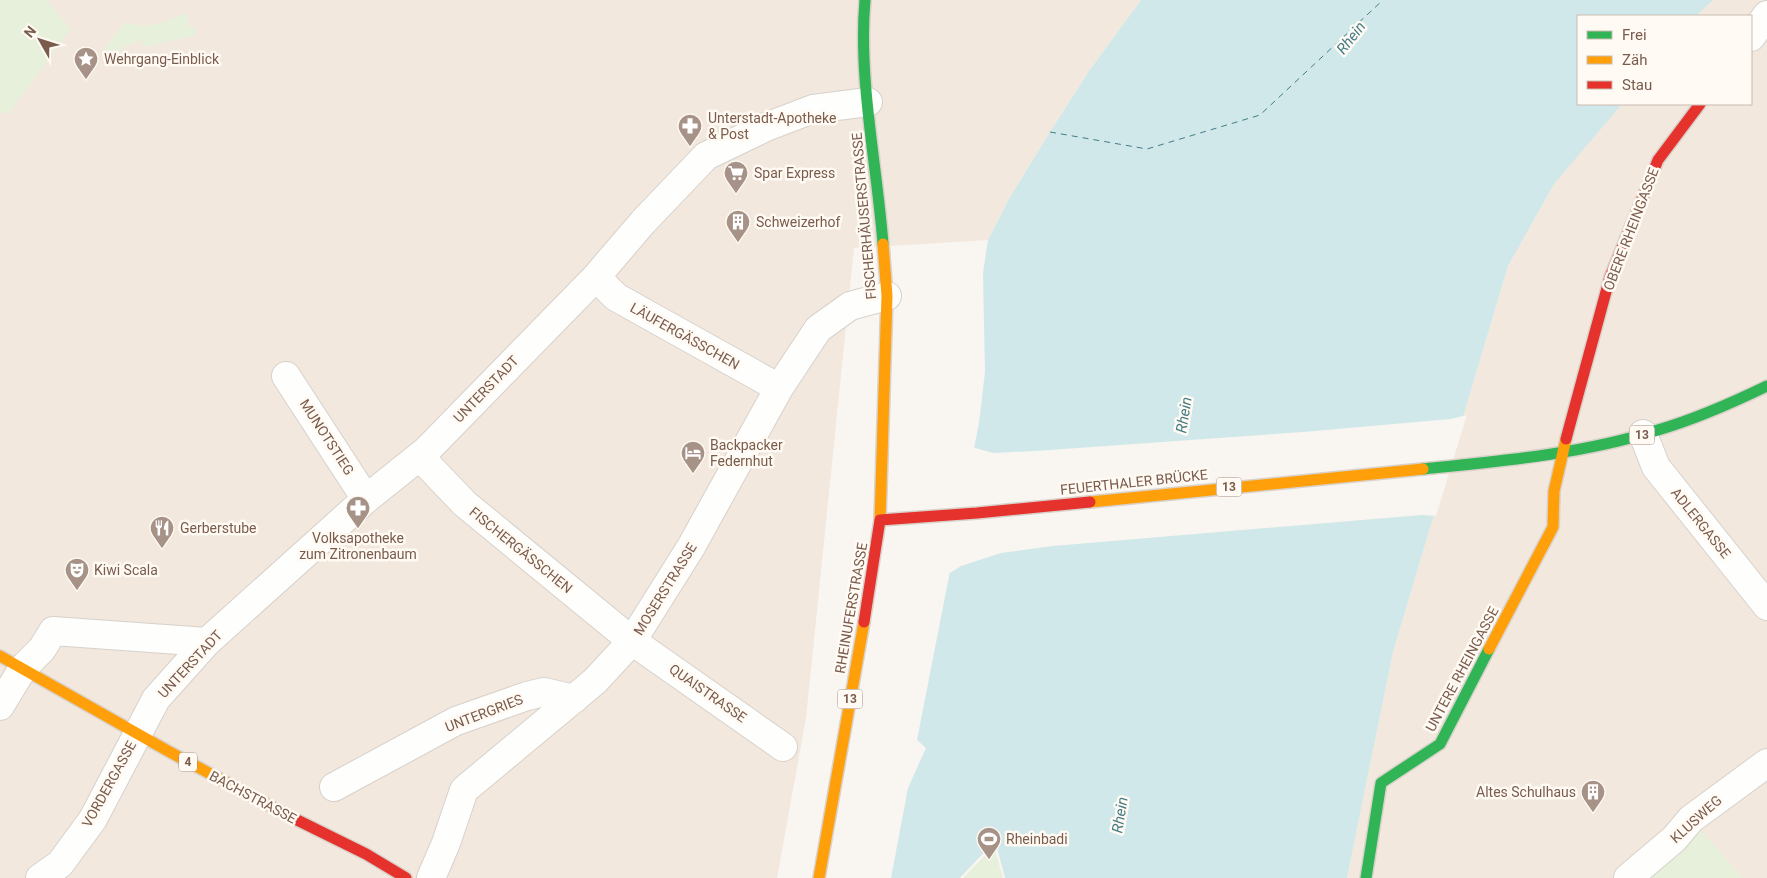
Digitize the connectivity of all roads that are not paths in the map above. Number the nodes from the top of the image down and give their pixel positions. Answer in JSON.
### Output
{"nodes":[{"id":1,"x":865,"y":0,"type":"edge"},
{"id":2,"x":1767,"y":15,"type":"edge"},
{"id":3,"x":1752,"y":35,"type":"edge"},
{"id":4,"x":868,"y":102,"type":"junction"},
{"id":5,"x":1699,"y":105,"type":"edge"},
{"id":6,"x":596,"y":276,"type":"junction"},
{"id":7,"x":888,"y":296,"type":"junction"},
{"id":8,"x":286,"y":376,"type":"dead end"},
{"id":9,"x":1767,"y":386,"type":"edge"},
{"id":10,"x":779,"y":388,"type":"junction"},
{"id":11,"x":1643,"y":434,"type":"junction"},
{"id":12,"x":426,"y":450,"type":"junction"},
{"id":13,"x":1562,"y":453,"type":"junction"},
{"id":14,"x":366,"y":499,"type":"junction"},
{"id":15,"x":880,"y":520,"type":"junction"},
{"id":16,"x":1767,"y":606,"type":"edge"},
{"id":17,"x":632,"y":641,"type":"junction"},
{"id":18,"x":207,"y":642,"type":"junction"},
{"id":19,"x":12,"y":662,"type":"edge"},
{"id":20,"x":574,"y":699,"type":"junction"},
{"id":21,"x":0,"y":706,"type":"edge"},
{"id":22,"x":138,"y":733,"type":"junction"},
{"id":23,"x":782,"y":747,"type":"dead end"},
{"id":24,"x":1767,"y":763,"type":"edge"},
{"id":25,"x":334,"y":787,"type":"dead end"},
{"id":26,"x":56,"y":873,"type":"edge"},
{"id":27,"x":406,"y":878,"type":"edge"},
{"id":28,"x":431,"y":878,"type":"edge"},
{"id":29,"x":819,"y":878,"type":"edge"},
{"id":30,"x":1366,"y":878,"type":"edge"},
{"id":31,"x":1628,"y":878,"type":"edge"}],
"edges":[{"from":1,"to":4,"type":"main road","name":"FISCHERHÄUSERSTRASSE"},
{"from":2,"to":3,"type":"street"},
{"from":4,"to":6,"type":"street","name":"UNTERSTADT"},
{"from":4,"to":7,"type":"main road","name":"FISCHERHÄUSERSTRASSE"},
{"from":5,"to":13,"type":"main road","name":"OBERE RHEINGASSE"},
{"from":6,"to":10,"type":"street","name":"LÄUFERGÄSSCHEN"},
{"from":6,"to":12,"type":"street","name":"UNTERSTADT"},
{"from":7,"to":10,"type":"street","name":"MOSERSTRASSE"},
{"from":7,"to":15,"type":"main road","name":"FISCHERHÄUSERSTRASSE"},
{"from":8,"to":14,"type":"street","name":"MUNOTSTIEG"},
{"from":9,"to":11,"type":"main road","number":"13"},
{"from":10,"to":17,"type":"street","name":"MOSERSTRASSE"},
{"from":11,"to":13,"type":"main road","number":"13"},
{"from":11,"to":16,"type":"street","name":"ADLERGASSE"},
{"from":12,"to":14,"type":"street","name":"UNTERSTADT"},
{"from":12,"to":17,"type":"street","name":"FISCHERGÄSSCHEN"},
{"from":13,"to":15,"type":"main road","name":"FEUERTHALER BRÜCKE","number":"13"},
{"from":13,"to":30,"type":"main road","name":"UNTERE RHEINGASSE"},
{"from":14,"to":18,"type":"street","name":"UNTERSTADT"},
{"from":15,"to":29,"type":"main road","name":"RHEINUFERSTRASSE","number":"13"},
{"from":17,"to":20,"type":"street","name":"MOSERSTRASSE"},
{"from":17,"to":23,"type":"street","name":"QUAISTRASSE"},
{"from":18,"to":19,"type":"street"},
{"from":18,"to":22,"type":"street","name":"UNTERSTADT"},
{"from":19,"to":21,"type":"street"},
{"from":19,"to":22,"type":"main road","name":"BACHSTRASSE","number":"4"},
{"from":20,"to":25,"type":"street","name":"UNTERGRIES"},
{"from":20,"to":28,"type":"street","name":"MOSERSTRASSE"},
{"from":22,"to":26,"type":"street","name":"VORDERGASSE"},
{"from":22,"to":27,"type":"main road","name":"BACHSTRASSE","number":"4"},
{"from":24,"to":31,"type":"street","name":"KLUSWEG"}]}
